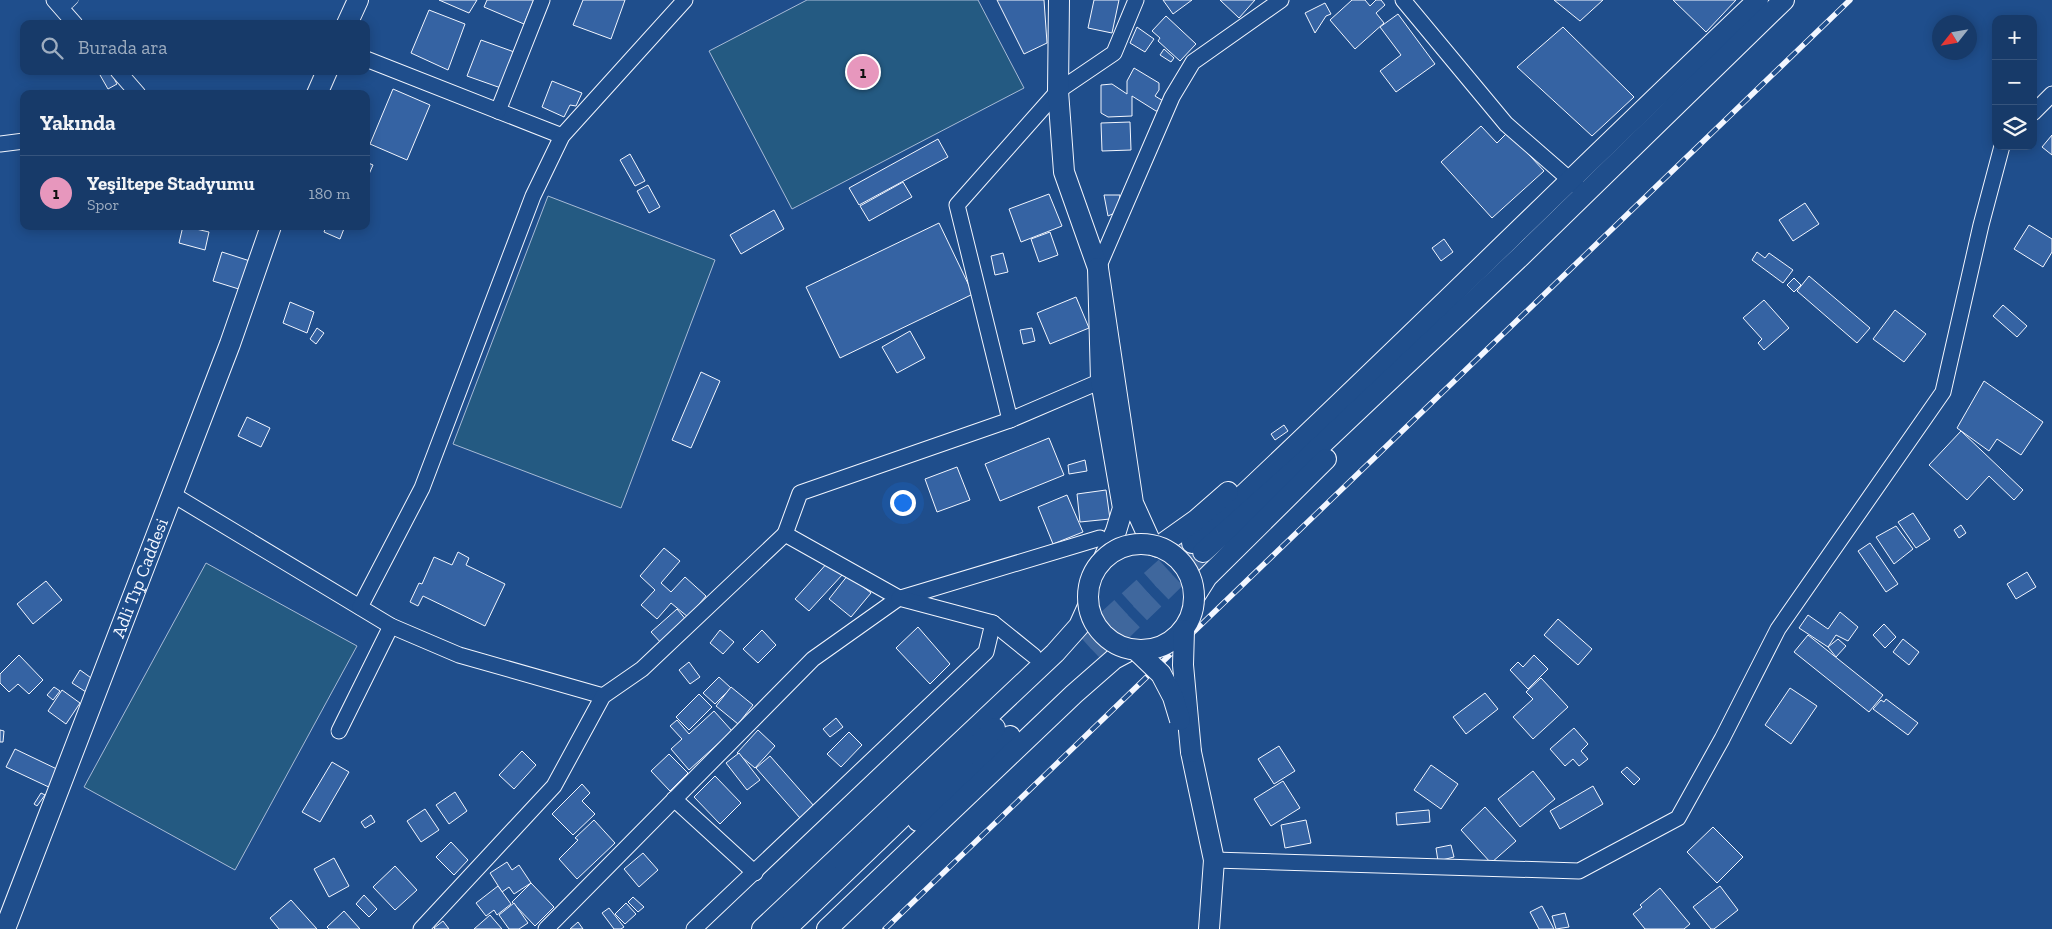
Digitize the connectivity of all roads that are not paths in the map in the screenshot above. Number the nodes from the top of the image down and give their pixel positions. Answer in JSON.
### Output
{"nodes":[{"id":1,"x":54,"y":0,"type":"edge"},
{"id":2,"x":67,"y":0,"type":"edge"},
{"id":3,"x":74,"y":0,"type":"edge"},
{"id":4,"x":358,"y":0,"type":"edge"},
{"id":5,"x":542,"y":0,"type":"edge"},
{"id":6,"x":684,"y":0,"type":"edge"},
{"id":7,"x":1059,"y":0,"type":"edge"},
{"id":8,"x":1136,"y":0,"type":"edge"},
{"id":9,"x":1281,"y":0,"type":"edge"},
{"id":10,"x":1403,"y":0,"type":"edge"},
{"id":11,"x":1758,"y":0,"type":"edge"},
{"id":12,"x":1784,"y":0,"type":"edge"},
{"id":13,"x":72,"y":20,"type":"edge"},
{"id":14,"x":349,"y":20,"type":"edge"},
{"id":15,"x":370,"y":61,"type":"edge"},
{"id":16,"x":121,"y":75,"type":"edge"},
{"id":17,"x":325,"y":75,"type":"edge"},
{"id":18,"x":135,"y":90,"type":"edge"},
{"id":19,"x":320,"y":90,"type":"edge"},
{"id":20,"x":1058,"y":91,"type":"junction"},
{"id":21,"x":2052,"y":94,"type":"edge"},
{"id":22,"x":2037,"y":108,"type":"edge"},
{"id":23,"x":498,"y":111,"type":"junction"},
{"id":24,"x":562,"y":136,"type":"junction"},
{"id":25,"x":20,"y":142,"type":"edge"},
{"id":26,"x":0,"y":144,"type":"edge"},
{"id":27,"x":2001,"y":150,"type":"edge"},
{"id":28,"x":1570,"y":179,"type":"junction"},
{"id":29,"x":1585,"y":194,"type":"junction"},
{"id":30,"x":270,"y":230,"type":"edge"},
{"id":31,"x":1098,"y":268,"type":"junction"},
{"id":32,"x":1101,"y":381,"type":"junction"},
{"id":33,"x":1113,"y":415,"type":"junction"},
{"id":34,"x":1010,"y":420,"type":"junction"},
{"id":35,"x":172,"y":494,"type":"junction"},
{"id":36,"x":785,"y":534,"type":"junction"},
{"id":37,"x":1100,"y":538,"type":"dead end"},
{"id":38,"x":1155,"y":546,"type":"junction"},
{"id":39,"x":1104,"y":558,"type":"junction"},
{"id":40,"x":1195,"y":596,"type":"junction"},
{"id":41,"x":900,"y":598,"type":"junction"},
{"id":42,"x":1088,"y":606,"type":"junction"},
{"id":43,"x":360,"y":607,"type":"junction"},
{"id":44,"x":993,"y":623,"type":"junction"},
{"id":45,"x":391,"y":626,"type":"junction"},
{"id":46,"x":1184,"y":630,"type":"junction"},
{"id":47,"x":1134,"y":650,"type":"junction"},
{"id":48,"x":1034,"y":656,"type":"dead end"},
{"id":49,"x":603,"y":696,"type":"junction"},
{"id":50,"x":339,"y":731,"type":"dead end"},
{"id":51,"x":1191,"y":752,"type":"junction"},
{"id":52,"x":674,"y":799,"type":"junction"},
{"id":53,"x":1214,"y":860,"type":"junction"},
{"id":54,"x":755,"y":873,"type":"junction"},
{"id":55,"x":5,"y":929,"type":"edge"},
{"id":56,"x":421,"y":929,"type":"edge"},
{"id":57,"x":546,"y":929,"type":"edge"},
{"id":58,"x":694,"y":929,"type":"edge"},
{"id":59,"x":762,"y":929,"type":"edge"},
{"id":60,"x":786,"y":929,"type":"edge"},
{"id":61,"x":804,"y":929,"type":"edge"},
{"id":62,"x":827,"y":929,"type":"edge"},
{"id":63,"x":1209,"y":929,"type":"edge"}],
"edges":[{"from":1,"to":13,"type":"street"},
{"from":2,"to":3,"type":"lane"},
{"from":4,"to":14,"type":"main road"},
{"from":5,"to":23,"type":"street"},
{"from":6,"to":24,"type":"street"},
{"from":7,"to":20,"type":"main road"},
{"from":8,"to":20,"type":"street"},
{"from":9,"to":31,"type":"street"},
{"from":10,"to":28,"type":"street"},
{"from":11,"to":28,"type":"main road"},
{"from":12,"to":29,"type":"main road"},
{"from":15,"to":23,"type":"street"},
{"from":16,"to":18,"type":"street"},
{"from":17,"to":19,"type":"main road"},
{"from":20,"to":31,"type":"main road"},
{"from":20,"to":34,"type":"street"},
{"from":21,"to":22,"type":"street"},
{"from":23,"to":24,"type":"street"},
{"from":24,"to":43,"type":"street"},
{"from":25,"to":26,"type":"street"},
{"from":27,"to":53,"type":"street"},
{"from":28,"to":29,"type":"street"},
{"from":28,"to":29,"type":"main road"},
{"from":28,"to":38,"type":"main road"},
{"from":29,"to":40,"type":"main road"},
{"from":30,"to":35,"type":"main road","name":"Adli Tıp Caddesi"},
{"from":31,"to":32,"type":"main road"},
{"from":31,"to":33,"type":"main road"},
{"from":32,"to":33,"type":"main road"},
{"from":32,"to":34,"type":"street"},
{"from":33,"to":38,"type":"main road"},
{"from":33,"to":39,"type":"main road"},
{"from":34,"to":36,"type":"street"},
{"from":35,"to":43,"type":"street"},
{"from":35,"to":55,"type":"main road","name":"Adli Tıp Caddesi"},
{"from":36,"to":41,"type":"street"},
{"from":36,"to":49,"type":"street"},
{"from":37,"to":41,"type":"street"},
{"from":38,"to":39,"type":"main road","bridge":true},
{"from":38,"to":40,"type":"main road","bridge":true},
{"from":39,"to":42,"type":"main road","bridge":true},
{"from":40,"to":46,"type":"main road","bridge":true},
{"from":41,"to":44,"type":"street"},
{"from":41,"to":52,"type":"street"},
{"from":42,"to":47,"type":"main road","bridge":true},
{"from":42,"to":59,"type":"main road"},
{"from":43,"to":45,"type":"street"},
{"from":44,"to":48,"type":"street"},
{"from":44,"to":54,"type":"street"},
{"from":45,"to":49,"type":"street"},
{"from":45,"to":50,"type":"street"},
{"from":46,"to":47,"type":"main road","bridge":true},
{"from":46,"to":51,"type":"main road","bridge":true},
{"from":47,"to":51,"type":"main road","bridge":true},
{"from":47,"to":62,"type":"main road"},
{"from":49,"to":56,"type":"street"},
{"from":51,"to":53,"type":"main road"},
{"from":52,"to":54,"type":"street"},
{"from":52,"to":57,"type":"street"},
{"from":53,"to":63,"type":"main road"},
{"from":54,"to":58,"type":"street"},
{"from":60,"to":61,"type":"main road"}]}
